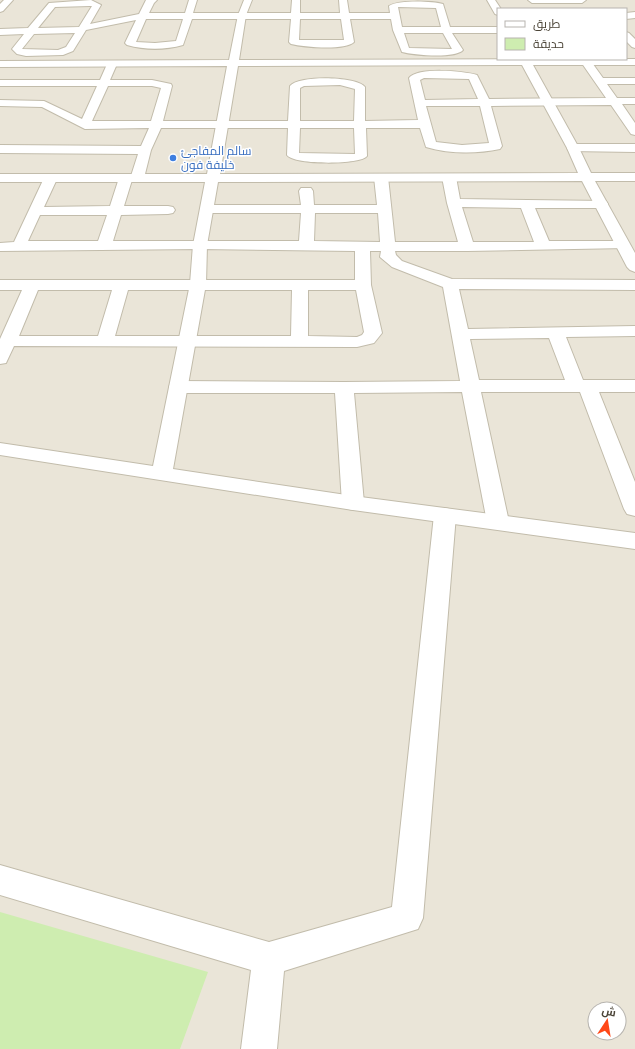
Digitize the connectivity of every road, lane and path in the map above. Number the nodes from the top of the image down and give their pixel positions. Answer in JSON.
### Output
{"nodes":[{"id":1,"x":9,"y":0,"type":"edge"},
{"id":2,"x":153,"y":0,"type":"edge"},
{"id":3,"x":193,"y":0,"type":"edge"},
{"id":4,"x":248,"y":0,"type":"edge"},
{"id":5,"x":296,"y":0,"type":"edge"},
{"id":6,"x":343,"y":0,"type":"edge"},
{"id":7,"x":491,"y":0,"type":"edge"},
{"id":8,"x":532,"y":0,"type":"edge"},
{"id":9,"x":546,"y":0,"type":"edge"},
{"id":10,"x":582,"y":0,"type":"edge"},
{"id":11,"x":589,"y":8,"type":"edge"},
{"id":12,"x":0,"y":9,"type":"edge"},
{"id":13,"x":497,"y":10,"type":"edge"},
{"id":14,"x":242,"y":15,"type":"junction"},
{"id":15,"x":142,"y":16,"type":"junction"},
{"id":16,"x":189,"y":16,"type":"junction"},
{"id":17,"x":295,"y":16,"type":"junction"},
{"id":18,"x":345,"y":18,"type":"junction"},
{"id":19,"x":397,"y":24,"type":"junction"},
{"id":20,"x":83,"y":29,"type":"junction"},
{"id":21,"x":446,"y":30,"type":"junction"},
{"id":22,"x":497,"y":30,"type":"edge"},
{"id":23,"x":32,"y":31,"type":"junction"},
{"id":24,"x":0,"y":32,"type":"edge"},
{"id":25,"x":627,"y":36,"type":"edge"},
{"id":26,"x":635,"y":45,"type":"edge"},
{"id":27,"x":525,"y":61,"type":"edge"},
{"id":28,"x":590,"y":61,"type":"edge"},
{"id":29,"x":635,"y":62,"type":"edge"},
{"id":30,"x":234,"y":63,"type":"junction"},
{"id":31,"x":4,"y":64,"type":"edge"},
{"id":32,"x":112,"y":64,"type":"junction"},
{"id":33,"x":0,"y":77,"type":"edge"},
{"id":34,"x":600,"y":81,"type":"junction"},
{"id":35,"x":635,"y":81,"type":"edge"},
{"id":36,"x":0,"y":83,"type":"edge"},
{"id":37,"x":105,"y":83,"type":"junction"},
{"id":38,"x":548,"y":101,"type":"junction"},
{"id":39,"x":614,"y":101,"type":"junction"},
{"id":40,"x":635,"y":101,"type":"edge"},
{"id":41,"x":484,"y":102,"type":"junction"},
{"id":42,"x":0,"y":103,"type":"edge"},
{"id":43,"x":406,"y":113,"type":"dead end"},
{"id":44,"x":422,"y":113,"type":"junction"},
{"id":45,"x":362,"y":116,"type":"junction"},
{"id":46,"x":294,"y":124,"type":"junction"},
{"id":47,"x":85,"y":125,"type":"junction"},
{"id":48,"x":222,"y":125,"type":"junction"},
{"id":49,"x":156,"y":126,"type":"junction"},
{"id":50,"x":635,"y":131,"type":"edge"},
{"id":51,"x":573,"y":148,"type":"junction"},
{"id":52,"x":635,"y":148,"type":"edge"},
{"id":53,"x":0,"y":149,"type":"edge"},
{"id":54,"x":145,"y":150,"type":"junction"},
{"id":55,"x":214,"y":177,"type":"junction"},
{"id":56,"x":381,"y":177,"type":"junction"},
{"id":57,"x":449,"y":177,"type":"junction"},
{"id":58,"x":586,"y":177,"type":"junction"},
{"id":59,"x":635,"y":177,"type":"edge"},
{"id":60,"x":0,"y":178,"type":"edge"},
{"id":61,"x":131,"y":178,"type":"junction"},
{"id":62,"x":50,"y":179,"type":"junction"},
{"id":63,"x":306,"y":190,"type":"dead end"},
{"id":64,"x":454,"y":203,"type":"junction"},
{"id":65,"x":527,"y":204,"type":"junction"},
{"id":66,"x":601,"y":204,"type":"junction"},
{"id":67,"x":208,"y":209,"type":"junction"},
{"id":68,"x":308,"y":209,"type":"junction"},
{"id":69,"x":384,"y":209,"type":"junction"},
{"id":70,"x":116,"y":210,"type":"junction"},
{"id":71,"x":168,"y":210,"type":"dead end"},
{"id":72,"x":35,"y":211,"type":"junction"},
{"id":73,"x":200,"y":245,"type":"junction"},
{"id":74,"x":622,"y":245,"type":"junction"},
{"id":75,"x":19,"y":246,"type":"junction"},
{"id":76,"x":104,"y":246,"type":"junction"},
{"id":77,"x":306,"y":246,"type":"junction"},
{"id":78,"x":362,"y":246,"type":"junction"},
{"id":79,"x":388,"y":246,"type":"junction"},
{"id":80,"x":543,"y":246,"type":"junction"},
{"id":81,"x":0,"y":247,"type":"edge"},
{"id":82,"x":467,"y":247,"type":"junction"},
{"id":83,"x":635,"y":267,"type":"edge"},
{"id":84,"x":198,"y":284,"type":"junction"},
{"id":85,"x":450,"y":284,"type":"junction"},
{"id":86,"x":0,"y":285,"type":"edge"},
{"id":87,"x":300,"y":285,"type":"junction"},
{"id":88,"x":363,"y":285,"type":"junction"},
{"id":89,"x":635,"y":285,"type":"edge"},
{"id":90,"x":32,"y":286,"type":"junction"},
{"id":91,"x":121,"y":286,"type":"junction"},
{"id":92,"x":635,"y":331,"type":"edge"},
{"id":93,"x":555,"y":332,"type":"junction"},
{"id":94,"x":460,"y":334,"type":"junction"},
{"id":95,"x":187,"y":340,"type":"junction"},
{"id":96,"x":7,"y":341,"type":"junction"},
{"id":97,"x":299,"y":341,"type":"junction"},
{"id":98,"x":105,"y":342,"type":"junction"},
{"id":99,"x":0,"y":358,"type":"edge"},
{"id":100,"x":470,"y":386,"type":"junction"},
{"id":101,"x":582,"y":386,"type":"junction"},
{"id":102,"x":635,"y":386,"type":"edge"},
{"id":103,"x":178,"y":387,"type":"junction"},
{"id":104,"x":344,"y":388,"type":"junction"},
{"id":105,"x":0,"y":449,"type":"edge"},
{"id":106,"x":162,"y":473,"type":"junction"},
{"id":107,"x":353,"y":503,"type":"junction"},
{"id":108,"x":635,"y":509,"type":"edge"},
{"id":109,"x":445,"y":515,"type":"junction"},
{"id":110,"x":498,"y":522,"type":"junction"},
{"id":111,"x":635,"y":541,"type":"edge"},
{"id":112,"x":0,"y":880,"type":"edge"},
{"id":113,"x":269,"y":959,"type":"junction"},
{"id":114,"x":259,"y":1049,"type":"edge"}],
"edges":[{"from":1,"to":12,"type":"street"},
{"from":2,"to":15,"type":"street"},
{"from":3,"to":16,"type":"street"},
{"from":4,"to":14,"type":"street"},
{"from":5,"to":17,"type":"street"},
{"from":6,"to":18,"type":"street"},
{"from":7,"to":13,"type":"street"},
{"from":8,"to":9,"type":"street"},
{"from":9,"to":10,"type":"street"},
{"from":10,"to":11,"type":"street"},
{"from":14,"to":16,"type":"street"},
{"from":14,"to":17,"type":"street"},
{"from":14,"to":30,"type":"street"},
{"from":15,"to":16,"type":"street"},
{"from":15,"to":16,"type":"street"},
{"from":15,"to":20,"type":"street"},
{"from":17,"to":18,"type":"street"},
{"from":17,"to":18,"type":"street"},
{"from":18,"to":19,"type":"street"},
{"from":19,"to":21,"type":"street"},
{"from":19,"to":21,"type":"street"},
{"from":19,"to":21,"type":"street"},
{"from":20,"to":23,"type":"street"},
{"from":20,"to":23,"type":"street"},
{"from":20,"to":23,"type":"street"},
{"from":21,"to":22,"type":"street"},
{"from":23,"to":24,"type":"street"},
{"from":25,"to":26,"type":"street"},
{"from":27,"to":28,"type":"street"},
{"from":27,"to":30,"type":"street"},
{"from":27,"to":38,"type":"street"},
{"from":28,"to":29,"type":"street"},
{"from":28,"to":34,"type":"street"},
{"from":30,"to":32,"type":"street"},
{"from":30,"to":48,"type":"street"},
{"from":31,"to":32,"type":"street"},
{"from":31,"to":33,"type":"street"},
{"from":32,"to":37,"type":"street"},
{"from":34,"to":35,"type":"street"},
{"from":34,"to":39,"type":"street"},
{"from":36,"to":37,"type":"street"},
{"from":37,"to":47,"type":"street"},
{"from":37,"to":49,"type":"street"},
{"from":38,"to":39,"type":"street"},
{"from":38,"to":41,"type":"street"},
{"from":38,"to":51,"type":"street"},
{"from":39,"to":40,"type":"street"},
{"from":39,"to":50,"type":"street"},
{"from":41,"to":44,"type":"street"},
{"from":41,"to":44,"type":"street"},
{"from":41,"to":44,"type":"street"},
{"from":42,"to":47,"type":"street"},
{"from":43,"to":44,"type":"street"},
{"from":44,"to":45,"type":"street"},
{"from":45,"to":46,"type":"street"},
{"from":45,"to":46,"type":"street"},
{"from":45,"to":46,"type":"street"},
{"from":46,"to":48,"type":"street"},
{"from":47,"to":49,"type":"street"},
{"from":48,"to":49,"type":"street"},
{"from":48,"to":55,"type":"street"},
{"from":49,"to":54,"type":"street"},
{"from":51,"to":52,"type":"street"},
{"from":51,"to":58,"type":"street"},
{"from":53,"to":54,"type":"street"},
{"from":54,"to":61,"type":"street"},
{"from":55,"to":56,"type":"street"},
{"from":55,"to":61,"type":"street"},
{"from":55,"to":67,"type":"street"},
{"from":56,"to":57,"type":"street"},
{"from":56,"to":69,"type":"street"},
{"from":57,"to":58,"type":"street"},
{"from":57,"to":64,"type":"street"},
{"from":58,"to":59,"type":"street"},
{"from":58,"to":66,"type":"street"},
{"from":60,"to":62,"type":"street"},
{"from":61,"to":62,"type":"street"},
{"from":61,"to":70,"type":"street"},
{"from":62,"to":72,"type":"street"},
{"from":63,"to":68,"type":"street"},
{"from":64,"to":65,"type":"street"},
{"from":64,"to":82,"type":"street"},
{"from":65,"to":66,"type":"street"},
{"from":65,"to":80,"type":"street"},
{"from":66,"to":74,"type":"street"},
{"from":67,"to":68,"type":"street"},
{"from":67,"to":73,"type":"street"},
{"from":68,"to":69,"type":"street"},
{"from":68,"to":77,"type":"street"},
{"from":69,"to":79,"type":"street"},
{"from":70,"to":71,"type":"street"},
{"from":70,"to":72,"type":"street"},
{"from":70,"to":76,"type":"street"},
{"from":72,"to":75,"type":"street"},
{"from":73,"to":76,"type":"street"},
{"from":73,"to":77,"type":"street"},
{"from":73,"to":84,"type":"street"},
{"from":74,"to":80,"type":"street"},
{"from":74,"to":83,"type":"street"},
{"from":75,"to":76,"type":"street"},
{"from":75,"to":81,"type":"street"},
{"from":77,"to":78,"type":"street"},
{"from":78,"to":79,"type":"street"},
{"from":78,"to":88,"type":"street"},
{"from":79,"to":82,"type":"street"},
{"from":79,"to":85,"type":"street"},
{"from":80,"to":82,"type":"street"},
{"from":84,"to":87,"type":"street"},
{"from":84,"to":91,"type":"street"},
{"from":84,"to":95,"type":"street"},
{"from":85,"to":89,"type":"street"},
{"from":85,"to":94,"type":"street"},
{"from":86,"to":90,"type":"street"},
{"from":87,"to":88,"type":"street"},
{"from":87,"to":97,"type":"street"},
{"from":88,"to":97,"type":"street"},
{"from":90,"to":91,"type":"street"},
{"from":90,"to":96,"type":"street"},
{"from":91,"to":98,"type":"street"},
{"from":92,"to":93,"type":"street"},
{"from":93,"to":94,"type":"street"},
{"from":93,"to":101,"type":"street"},
{"from":94,"to":100,"type":"street"},
{"from":95,"to":97,"type":"street"},
{"from":95,"to":98,"type":"street"},
{"from":95,"to":103,"type":"street"},
{"from":96,"to":98,"type":"street"},
{"from":96,"to":99,"type":"street"},
{"from":100,"to":101,"type":"street"},
{"from":100,"to":104,"type":"street"},
{"from":100,"to":110,"type":"street"},
{"from":101,"to":102,"type":"street"},
{"from":101,"to":108,"type":"street"},
{"from":103,"to":104,"type":"street"},
{"from":103,"to":106,"type":"street"},
{"from":104,"to":107,"type":"street"},
{"from":105,"to":106,"type":"street"},
{"from":106,"to":107,"type":"street"},
{"from":107,"to":109,"type":"street"},
{"from":109,"to":110,"type":"street"},
{"from":109,"to":113,"type":"street"},
{"from":110,"to":111,"type":"street"},
{"from":112,"to":113,"type":"street"},
{"from":113,"to":114,"type":"street"}]}
